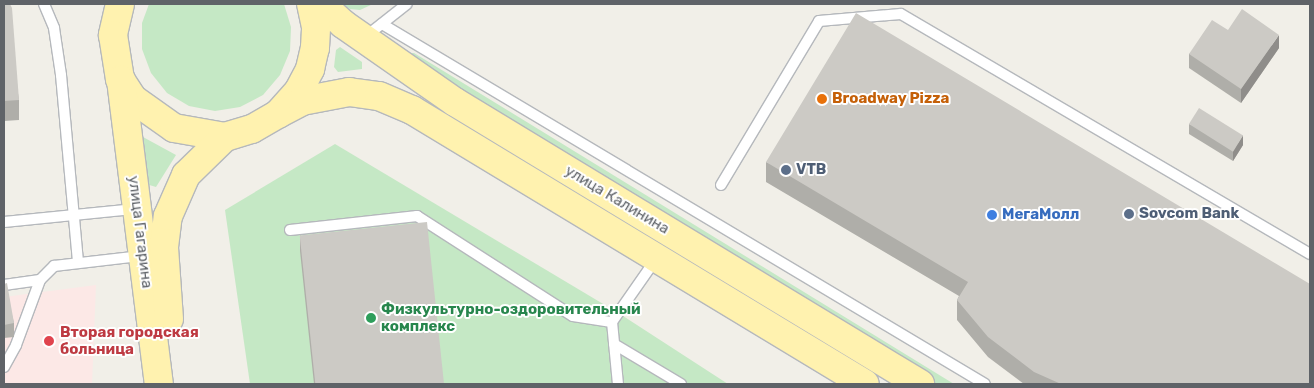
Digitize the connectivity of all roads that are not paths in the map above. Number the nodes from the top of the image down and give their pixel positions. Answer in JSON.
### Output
{"nodes":[{"id":1,"x":44,"y":4,"type":"edge"},
{"id":2,"x":104,"y":4,"type":"edge"},
{"id":3,"x":120,"y":4,"type":"edge"},
{"id":4,"x":311,"y":4,"type":"edge"},
{"id":5,"x":321,"y":4,"type":"edge"},
{"id":6,"x":407,"y":4,"type":"edge"},
{"id":7,"x":373,"y":31,"type":"junction"},
{"id":8,"x":113,"y":35,"type":"junction"},
{"id":9,"x":120,"y":79,"type":"junction"},
{"id":10,"x":278,"y":114,"type":"junction"},
{"id":11,"x":225,"y":137,"type":"junction"},
{"id":12,"x":721,"y":185,"type":"dead end"},
{"id":13,"x":136,"y":209,"type":"junction"},
{"id":14,"x":74,"y":215,"type":"junction"},
{"id":15,"x":4,"y":222,"type":"edge"},
{"id":16,"x":290,"y":230,"type":"dead end"},
{"id":17,"x":1310,"y":254,"type":"edge"},
{"id":18,"x":142,"y":256,"type":"junction"},
{"id":19,"x":657,"y":257,"type":"junction"},
{"id":20,"x":78,"y":262,"type":"junction"},
{"id":21,"x":40,"y":280,"type":"junction"},
{"id":22,"x":4,"y":285,"type":"edge"},
{"id":23,"x":612,"y":322,"type":"junction"},
{"id":24,"x":614,"y":344,"type":"junction"},
{"id":25,"x":4,"y":367,"type":"edge"},
{"id":26,"x":159,"y":384,"type":"edge"},
{"id":27,"x":177,"y":384,"type":"edge"},
{"id":28,"x":618,"y":384,"type":"edge"},
{"id":29,"x":681,"y":384,"type":"edge"},
{"id":30,"x":865,"y":384,"type":"edge"},
{"id":31,"x":920,"y":384,"type":"edge"},
{"id":32,"x":985,"y":384,"type":"edge"}],
"edges":[{"from":1,"to":14,"type":"lane"},
{"from":2,"to":8,"type":"main road"},
{"from":3,"to":8,"type":"main road"},
{"from":4,"to":10,"type":"main road"},
{"from":5,"to":7,"type":"main road","name":"улица Калинина"},
{"from":6,"to":7,"type":"lane"},
{"from":7,"to":31,"type":"main road","name":"улица Калинина"},
{"from":7,"to":32,"type":"lane"},
{"from":8,"to":9,"type":"main road","name":"улица Гагарина"},
{"from":9,"to":11,"type":"main road"},
{"from":9,"to":13,"type":"main road","name":"улица Гагарина"},
{"from":10,"to":11,"type":"main road","name":"улица Калинина"},
{"from":10,"to":19,"type":"main road","name":"улица Калинина"},
{"from":11,"to":27,"type":"main road","name":"улица Гагарина"},
{"from":12,"to":17,"type":"lane"},
{"from":13,"to":14,"type":"lane"},
{"from":13,"to":18,"type":"main road","name":"улица Гагарина"},
{"from":14,"to":15,"type":"lane"},
{"from":14,"to":20,"type":"lane"},
{"from":16,"to":23,"type":"lane"},
{"from":18,"to":20,"type":"lane"},
{"from":18,"to":26,"type":"main road","name":"улица Гагарина"},
{"from":19,"to":23,"type":"lane"},
{"from":19,"to":30,"type":"main road","name":"улица Калинина"},
{"from":20,"to":21,"type":"lane"},
{"from":21,"to":22,"type":"lane"},
{"from":21,"to":25,"type":"lane"},
{"from":23,"to":24,"type":"lane"},
{"from":24,"to":28,"type":"lane"},
{"from":24,"to":29,"type":"lane"}]}
